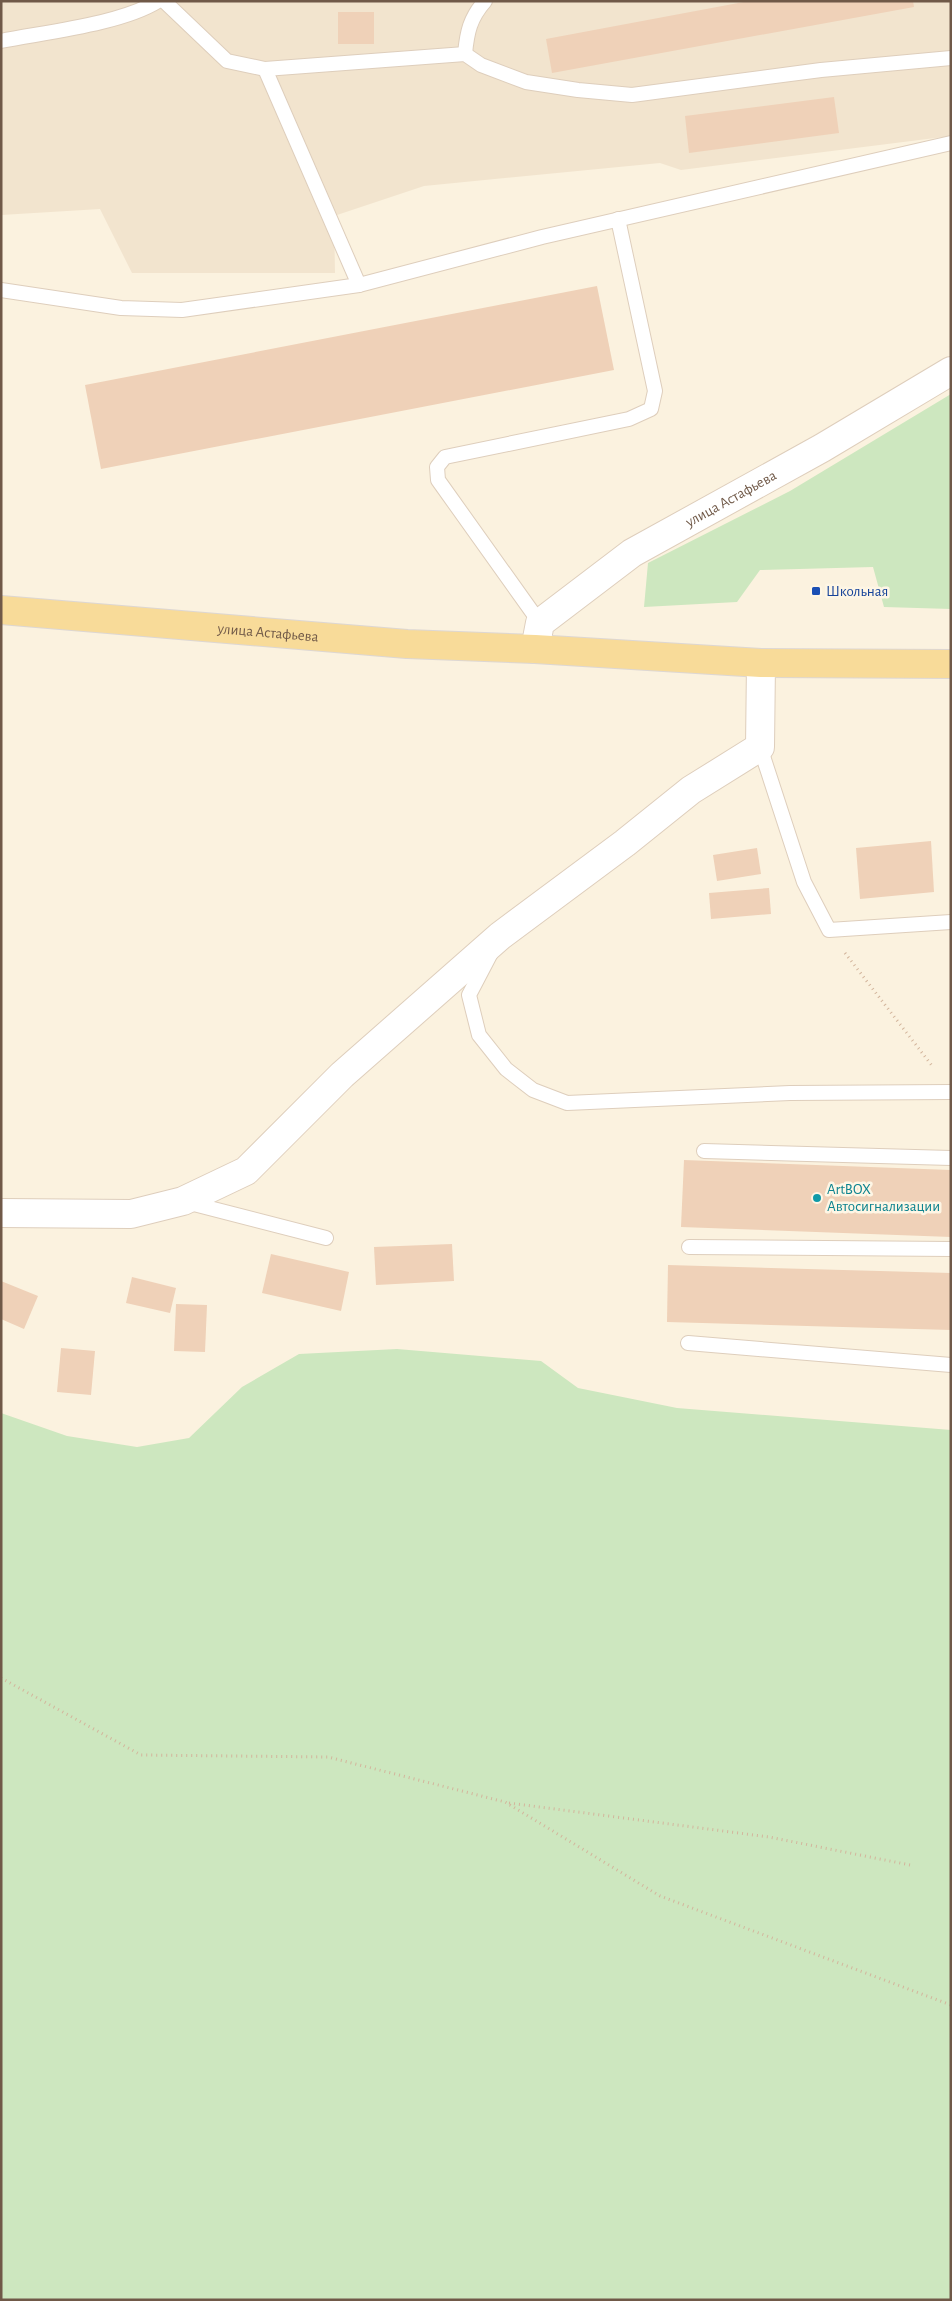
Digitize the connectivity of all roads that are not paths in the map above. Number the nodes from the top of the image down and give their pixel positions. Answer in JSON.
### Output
{"nodes":[{"id":1,"x":158,"y":1,"type":"edge"},
{"id":2,"x":164,"y":1,"type":"edge"},
{"id":3,"x":485,"y":1,"type":"edge"},
{"id":4,"x":1,"y":40,"type":"edge"},
{"id":5,"x":464,"y":54,"type":"junction"},
{"id":6,"x":951,"y":58,"type":"edge"},
{"id":7,"x":265,"y":69,"type":"junction"},
{"id":8,"x":951,"y":142,"type":"edge"},
{"id":9,"x":618,"y":219,"type":"junction"},
{"id":10,"x":360,"y":285,"type":"junction"},
{"id":11,"x":1,"y":290,"type":"edge"},
{"id":12,"x":951,"y":371,"type":"edge"},
{"id":13,"x":1,"y":610,"type":"edge"},
{"id":14,"x":538,"y":636,"type":"junction"},
{"id":15,"x":761,"y":663,"type":"junction"},
{"id":16,"x":951,"y":664,"type":"edge"},
{"id":17,"x":760,"y":747,"type":"junction"},
{"id":18,"x":951,"y":922,"type":"edge"},
{"id":19,"x":500,"y":936,"type":"junction"},
{"id":20,"x":951,"y":1092,"type":"edge"},
{"id":21,"x":704,"y":1151,"type":"dead end"},
{"id":22,"x":951,"y":1158,"type":"edge"},
{"id":23,"x":183,"y":1201,"type":"junction"},
{"id":24,"x":1,"y":1213,"type":"edge"},
{"id":25,"x":326,"y":1238,"type":"dead end"},
{"id":26,"x":689,"y":1247,"type":"dead end"},
{"id":27,"x":951,"y":1249,"type":"edge"},
{"id":28,"x":688,"y":1343,"type":"dead end"},
{"id":29,"x":951,"y":1365,"type":"edge"}],
"edges":[{"from":1,"to":4,"type":"lane"},
{"from":2,"to":7,"type":"lane"},
{"from":3,"to":5,"type":"lane"},
{"from":5,"to":6,"type":"lane"},
{"from":5,"to":7,"type":"lane"},
{"from":7,"to":10,"type":"lane"},
{"from":8,"to":9,"type":"lane"},
{"from":9,"to":10,"type":"lane"},
{"from":9,"to":14,"type":"lane"},
{"from":10,"to":11,"type":"lane"},
{"from":12,"to":14,"type":"street","name":"улица Астафьева"},
{"from":13,"to":14,"type":"main road","name":"улица Астафьева"},
{"from":14,"to":15,"type":"main road","name":"улица Астафьева"},
{"from":15,"to":16,"type":"main road","name":"улица Астафьева"},
{"from":15,"to":17,"type":"street"},
{"from":17,"to":18,"type":"lane"},
{"from":17,"to":19,"type":"street"},
{"from":19,"to":20,"type":"lane"},
{"from":19,"to":23,"type":"street"},
{"from":21,"to":22,"type":"lane"},
{"from":23,"to":24,"type":"street"},
{"from":23,"to":25,"type":"lane"},
{"from":26,"to":27,"type":"lane"},
{"from":28,"to":29,"type":"lane"}]}
